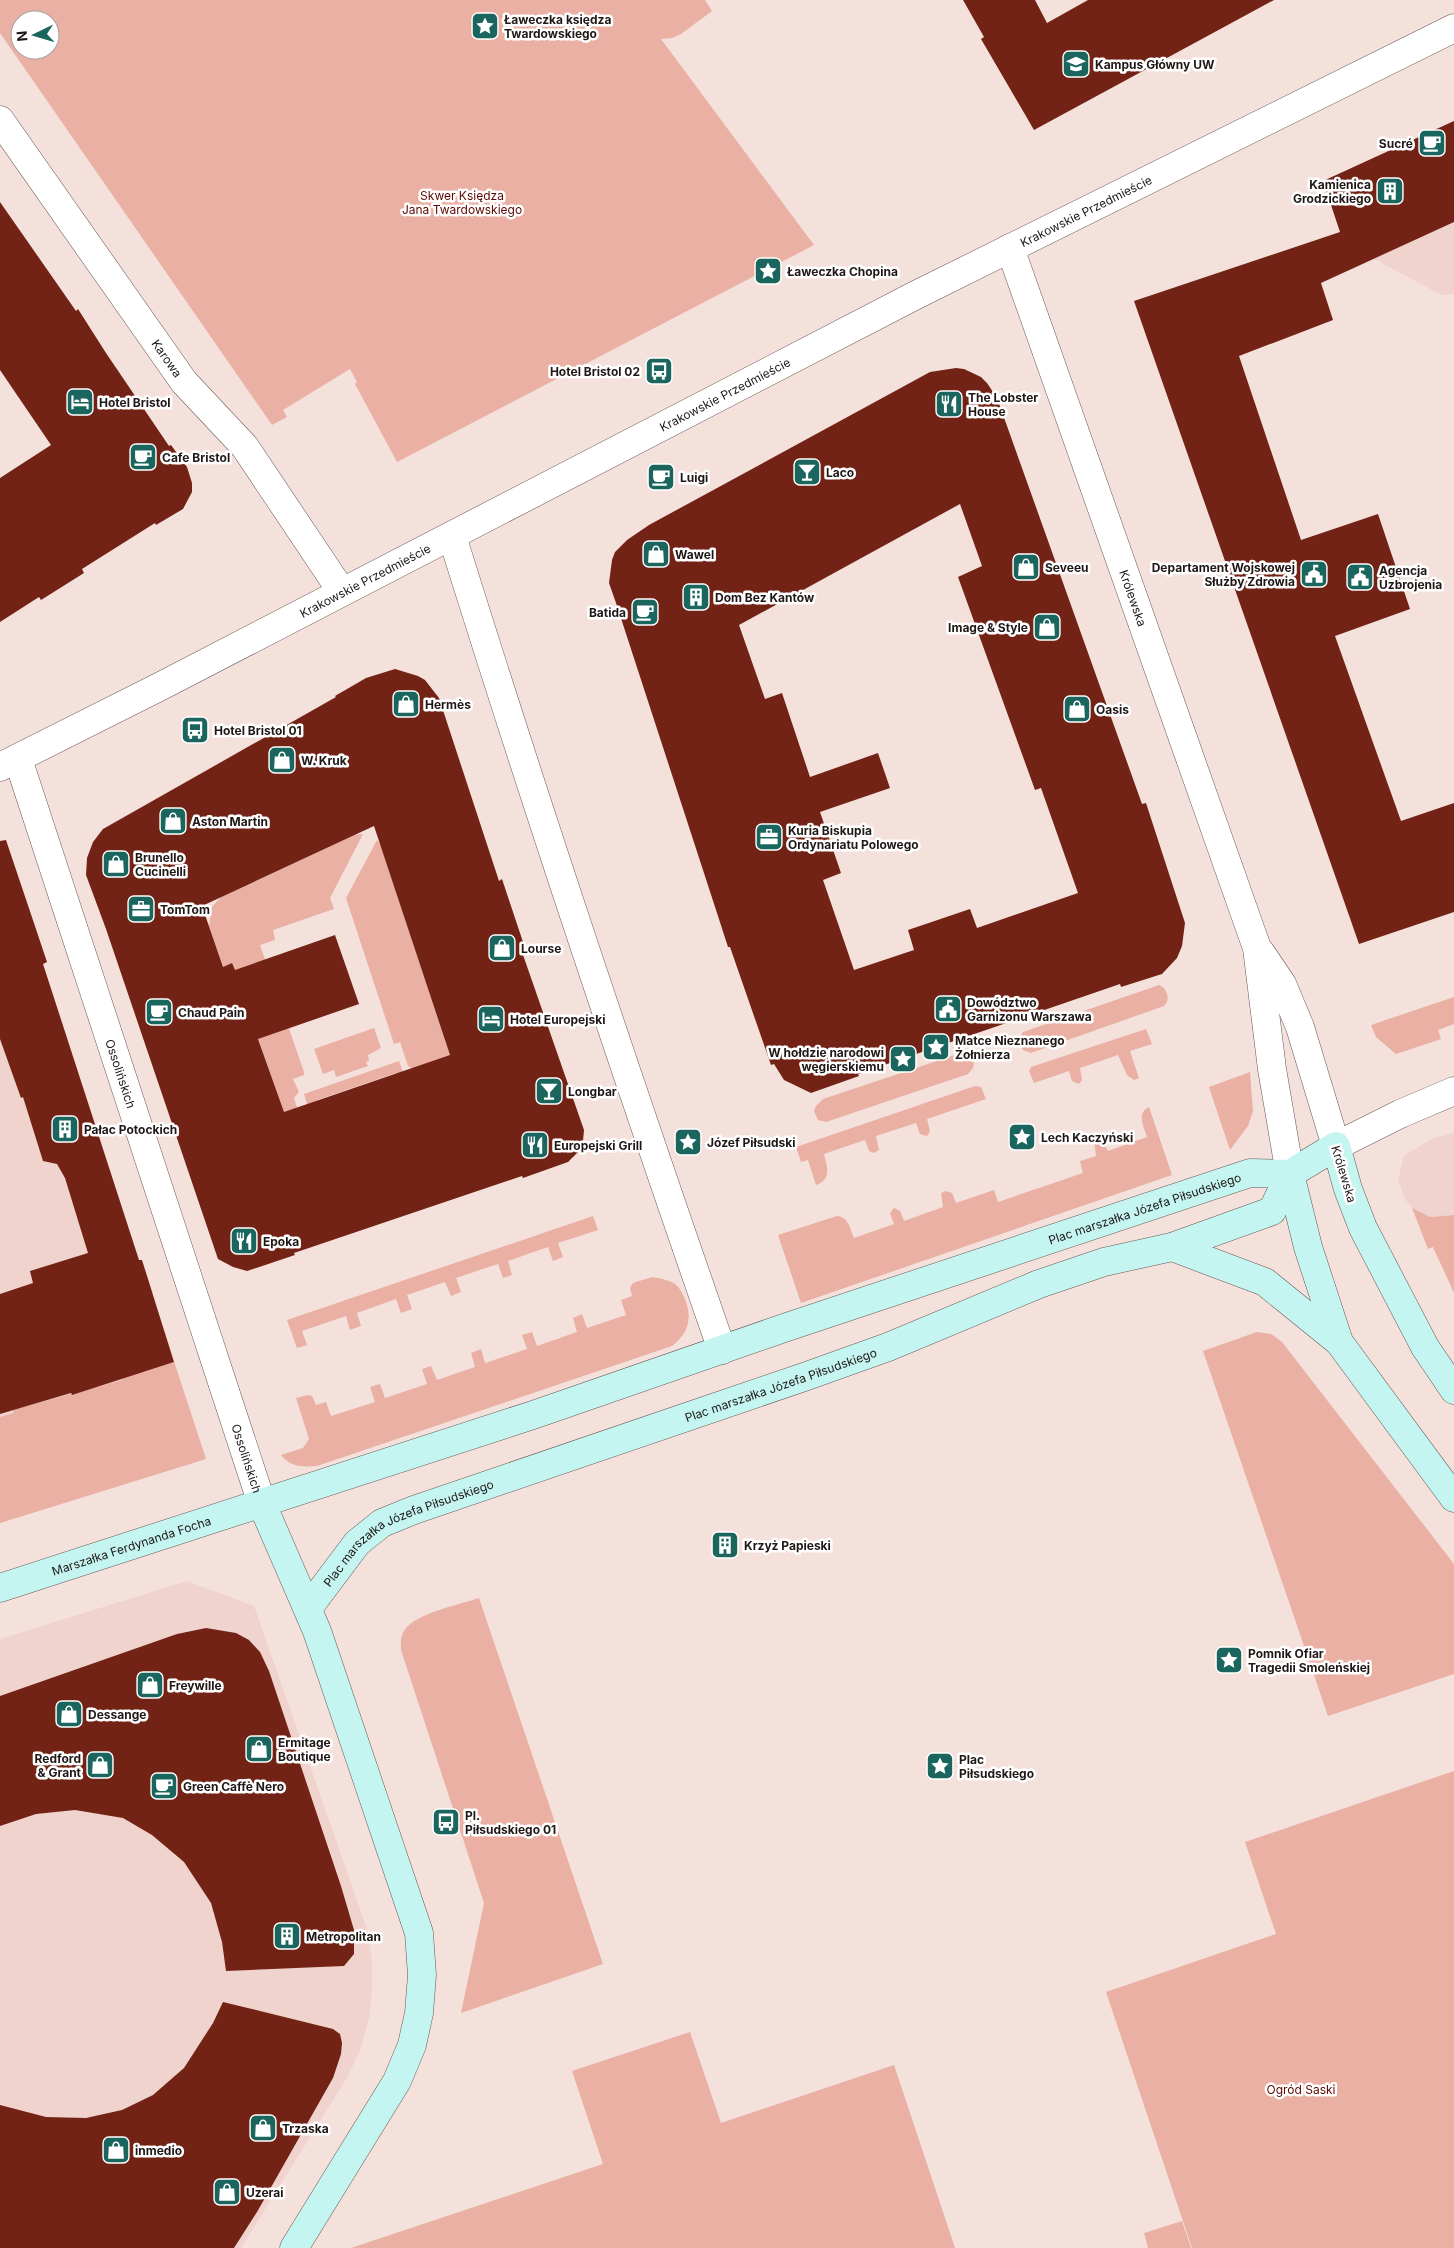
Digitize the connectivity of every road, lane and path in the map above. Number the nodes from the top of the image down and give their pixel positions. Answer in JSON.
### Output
{"nodes":[{"id":1,"x":1454,"y":28,"type":"edge"},
{"id":2,"x":0,"y":120,"type":"edge"},
{"id":3,"x":1010,"y":248,"type":"junction"},
{"id":4,"x":452,"y":536,"type":"junction"},
{"id":5,"x":342,"y":592,"type":"junction"},
{"id":6,"x":9,"y":763,"type":"edge"},
{"id":7,"x":1257,"y":948,"type":"junction"},
{"id":8,"x":1454,"y":1091,"type":"edge"},
{"id":9,"x":1336,"y":1146,"type":"junction"},
{"id":10,"x":1290,"y":1174,"type":"junction"},
{"id":11,"x":1172,"y":1247,"type":"junction"},
{"id":12,"x":1339,"y":1342,"type":"junction"},
{"id":13,"x":722,"y":1350,"type":"junction"},
{"id":14,"x":1454,"y":1390,"type":"edge"},
{"id":15,"x":1454,"y":1498,"type":"edge"},
{"id":16,"x":262,"y":1504,"type":"junction"},
{"id":17,"x":0,"y":1588,"type":"edge"},
{"id":18,"x":309,"y":1607,"type":"junction"},
{"id":19,"x":294,"y":2248,"type":"edge"}],
"edges":[{"from":1,"to":3,"type":"street","name":"Krakowskie Przedmieście"},
{"from":2,"to":5,"type":"street","name":"Karowa"},
{"from":3,"to":4,"type":"street","name":"Krakowskie Przedmieście"},
{"from":3,"to":7,"type":"street","name":"Królewska"},
{"from":4,"to":5,"type":"street","name":"Krakowskie Przedmieście"},
{"from":4,"to":13,"type":"street"},
{"from":5,"to":6,"type":"street","name":"Krakowskie Przedmieście"},
{"from":6,"to":16,"type":"street","name":"Ossolińskich"},
{"from":7,"to":9,"type":"street","name":"Królewska"},
{"from":7,"to":10,"type":"street","name":"Królewska"},
{"from":8,"to":9,"type":"street"},
{"from":9,"to":10,"type":"street"},
{"from":9,"to":14,"type":"street","name":"Królewska"},
{"from":10,"to":11,"type":"street","name":"Plac marszałka Józefa Piłsudskiego"},
{"from":10,"to":12,"type":"street"},
{"from":10,"to":13,"type":"street","name":"Plac marszałka Józefa Piłsudskiego"},
{"from":11,"to":12,"type":"street"},
{"from":11,"to":18,"type":"street","name":"Plac marszałka Józefa Piłsudskiego"},
{"from":12,"to":15,"type":"street"},
{"from":13,"to":16,"type":"street","name":"Plac marszałka Józefa Piłsudskiego"},
{"from":16,"to":17,"type":"street","name":"Marszałka Ferdynanda Focha"},
{"from":16,"to":18,"type":"street"},
{"from":18,"to":19,"type":"street"}]}
